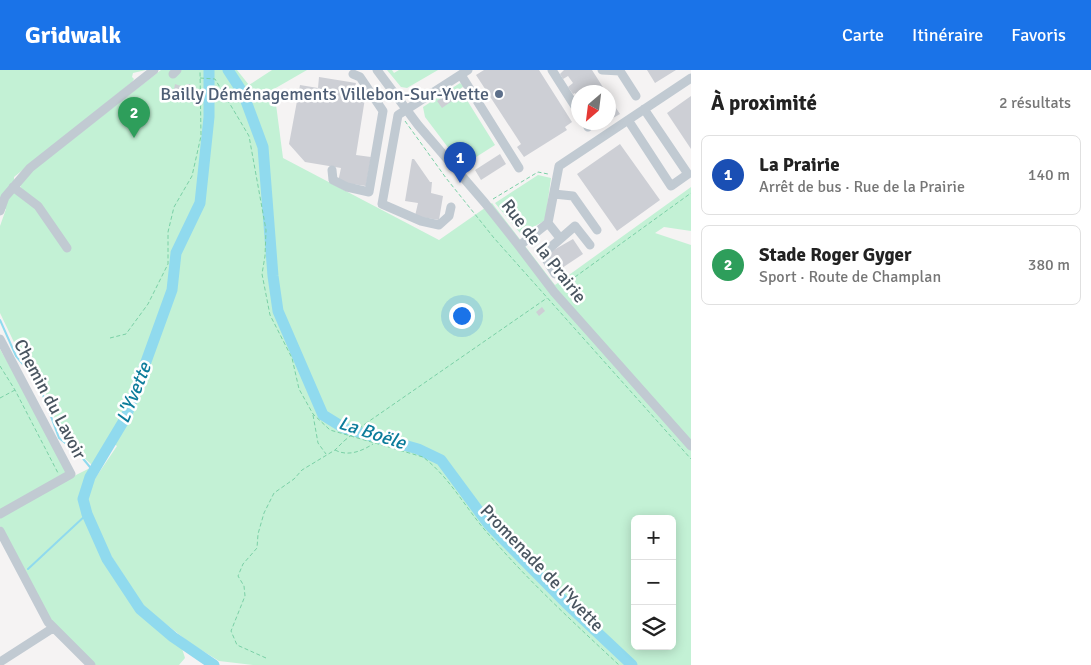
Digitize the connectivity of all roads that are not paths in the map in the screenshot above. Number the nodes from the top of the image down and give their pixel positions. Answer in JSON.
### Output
{"nodes":[{"id":1,"x":154,"y":70,"type":"edge"},
{"id":2,"x":377,"y":70,"type":"edge"},
{"id":3,"x":552,"y":70,"type":"edge"},
{"id":4,"x":602,"y":70,"type":"edge"},
{"id":5,"x":464,"y":72,"type":"edge"},
{"id":6,"x":353,"y":74,"type":"dead end"},
{"id":7,"x":691,"y":78,"type":"edge"},
{"id":8,"x":636,"y":96,"type":"dead end"},
{"id":9,"x":571,"y":100,"type":"edge"},
{"id":10,"x":644,"y":109,"type":"junction"},
{"id":11,"x":403,"y":112,"type":"junction"},
{"id":12,"x":628,"y":120,"type":"junction"},
{"id":13,"x":378,"y":140,"type":"junction"},
{"id":14,"x":393,"y":144,"type":"junction"},
{"id":15,"x":519,"y":168,"type":"dead end"},
{"id":16,"x":332,"y":170,"type":"dead end"},
{"id":17,"x":13,"y":187,"type":"junction"},
{"id":18,"x":554,"y":194,"type":"junction"},
{"id":19,"x":450,"y":206,"type":"dead end"},
{"id":20,"x":0,"y":211,"type":"edge"},
{"id":21,"x":548,"y":223,"type":"junction"},
{"id":22,"x":597,"y":230,"type":"dead end"},
{"id":23,"x":560,"y":238,"type":"junction"},
{"id":24,"x":590,"y":245,"type":"dead end"},
{"id":25,"x":519,"y":246,"type":"junction"},
{"id":26,"x":67,"y":248,"type":"dead end"},
{"id":27,"x":555,"y":274,"type":"dead end"},
{"id":28,"x":0,"y":339,"type":"edge"},
{"id":29,"x":691,"y":446,"type":"edge"},
{"id":30,"x":0,"y":514,"type":"edge"},
{"id":31,"x":0,"y":531,"type":"edge"},
{"id":32,"x":53,"y":628,"type":"junction"},
{"id":33,"x":0,"y":662,"type":"edge"},
{"id":34,"x":91,"y":665,"type":"edge"}],
"edges":[{"from":1,"to":17,"type":"street"},
{"from":2,"to":11,"type":"street","name":"Rue de la Prairie"},
{"from":3,"to":9,"type":"street"},
{"from":4,"to":8,"type":"street"},
{"from":5,"to":11,"type":"street"},
{"from":5,"to":15,"type":"street"},
{"from":6,"to":13,"type":"street"},
{"from":7,"to":10,"type":"street"},
{"from":10,"to":12,"type":"street"},
{"from":10,"to":12,"type":"street"},
{"from":11,"to":14,"type":"street"},
{"from":11,"to":25,"type":"street","name":"Rue de la Prairie"},
{"from":12,"to":18,"type":"street"},
{"from":13,"to":14,"type":"street"},
{"from":13,"to":16,"type":"street"},
{"from":14,"to":19,"type":"street"},
{"from":17,"to":20,"type":"street"},
{"from":17,"to":26,"type":"street"},
{"from":18,"to":21,"type":"street"},
{"from":18,"to":22,"type":"street"},
{"from":21,"to":23,"type":"street"},
{"from":21,"to":25,"type":"street"},
{"from":23,"to":24,"type":"street"},
{"from":23,"to":27,"type":"street"},
{"from":25,"to":29,"type":"street","name":"Rue de la Prairie"},
{"from":28,"to":30,"type":"street","name":"Chemin du Lavoir"},
{"from":31,"to":32,"type":"street"},
{"from":32,"to":33,"type":"street"},
{"from":32,"to":34,"type":"street"}]}
